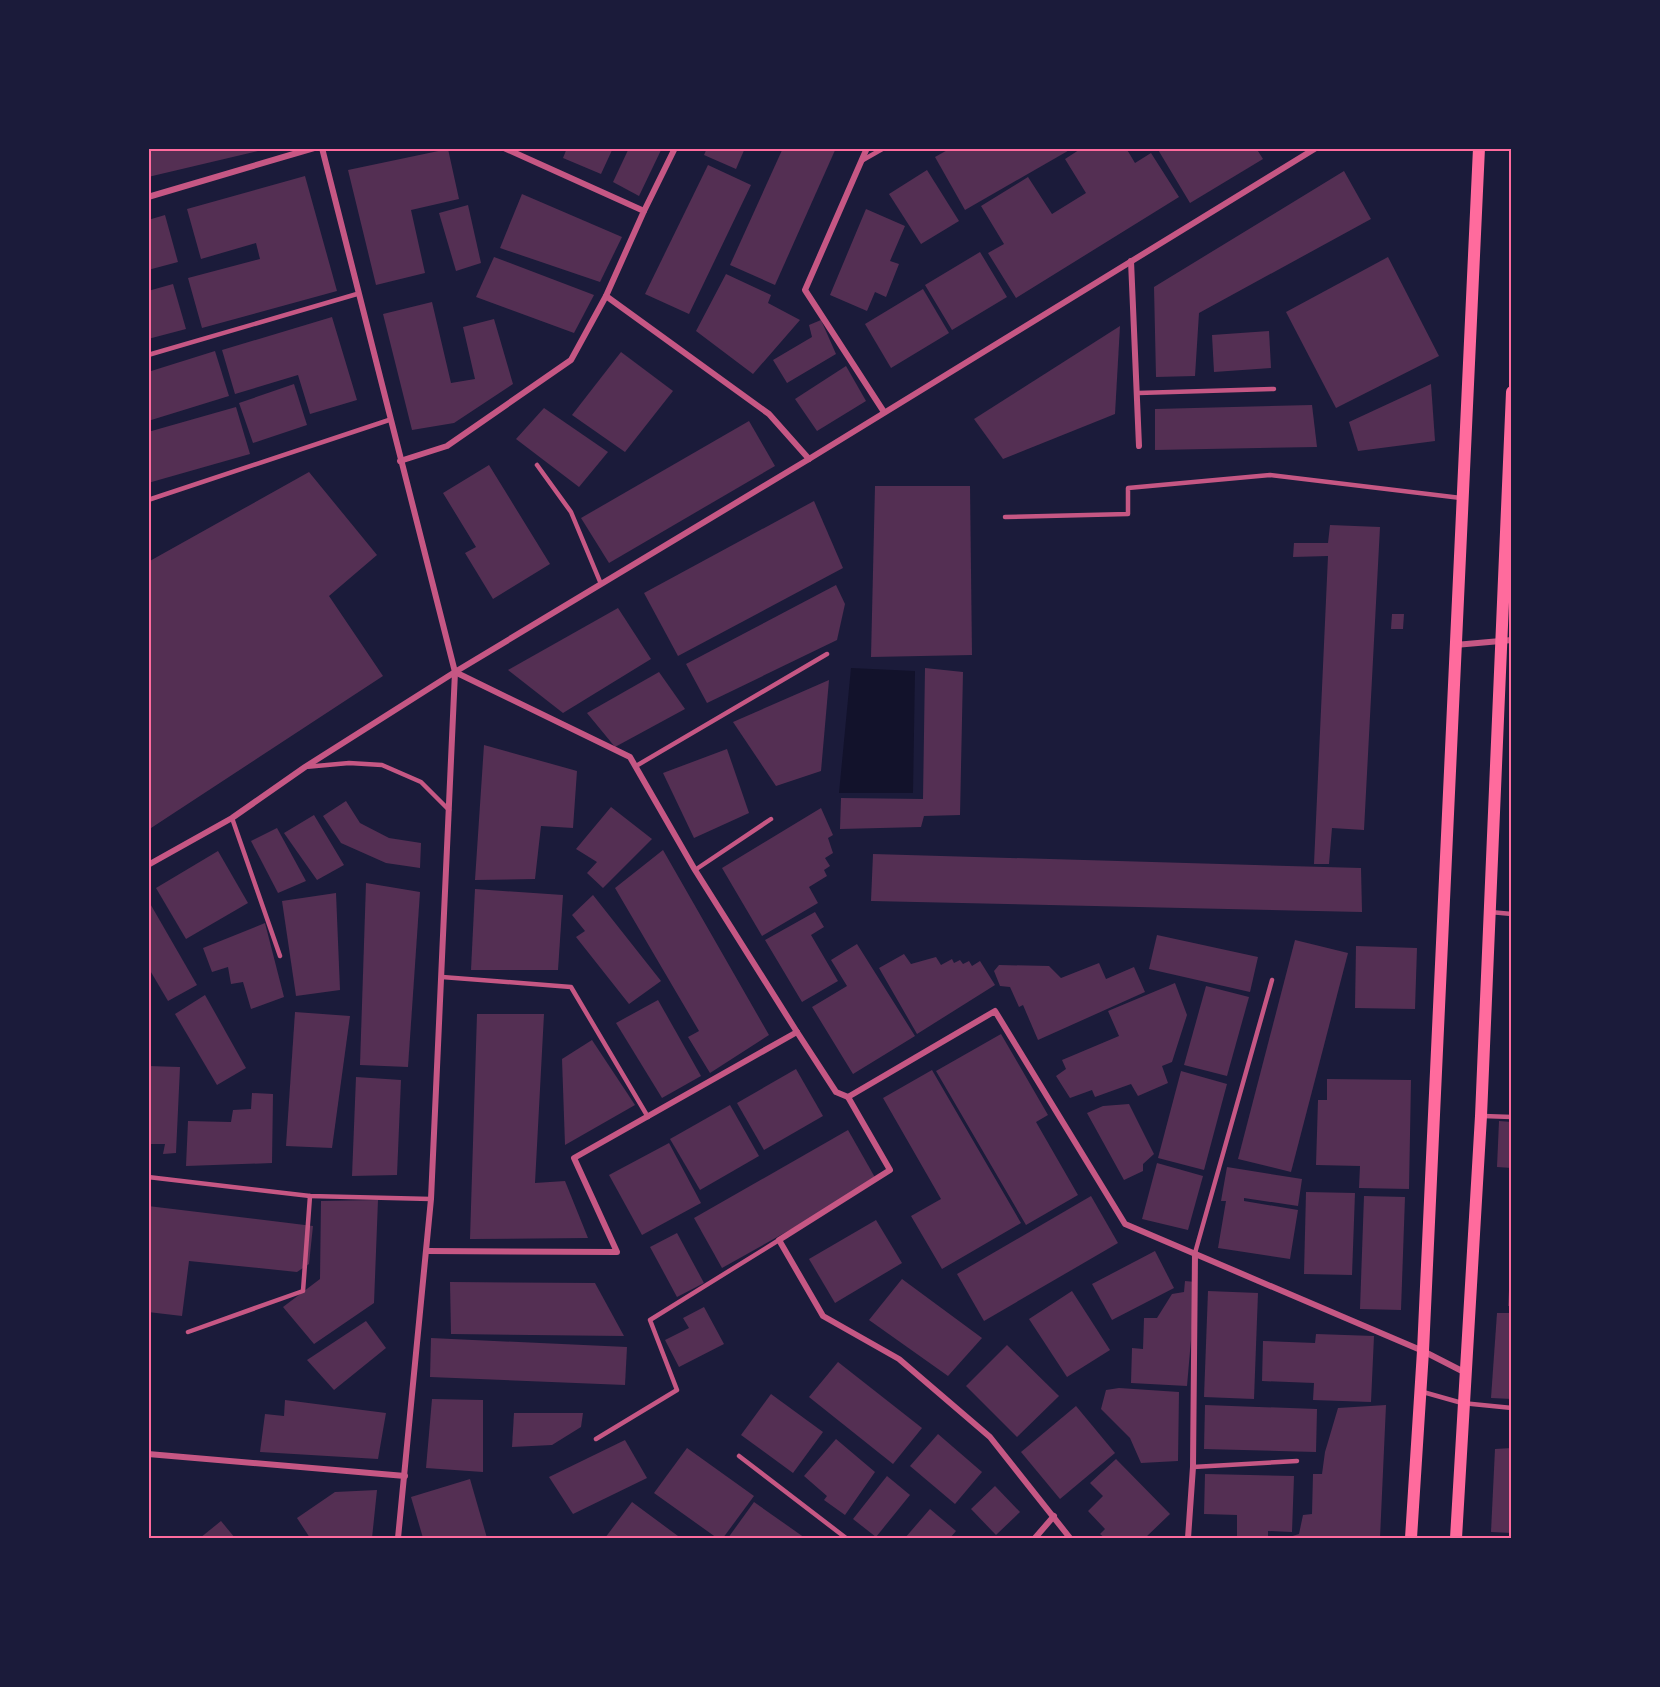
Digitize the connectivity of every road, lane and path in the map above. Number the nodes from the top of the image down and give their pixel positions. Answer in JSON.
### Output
{"nodes":[{"id":1,"x":314,"y":148,"type":"edge"},
{"id":2,"x":322,"y":148,"type":"edge"},
{"id":3,"x":504,"y":148,"type":"edge"},
{"id":4,"x":675,"y":148,"type":"edge"},
{"id":5,"x":867,"y":148,"type":"edge"},
{"id":6,"x":884,"y":148,"type":"edge"},
{"id":7,"x":1316,"y":148,"type":"edge"},
{"id":8,"x":1479,"y":148,"type":"edge"},
{"id":9,"x":863,"y":160,"type":"junction"},
{"id":10,"x":148,"y":197,"type":"edge"},
{"id":11,"x":644,"y":211,"type":"junction"},
{"id":12,"x":1131,"y":261,"type":"junction"},
{"id":13,"x":357,"y":294,"type":"junction"},
{"id":14,"x":606,"y":296,"type":"junction"},
{"id":15,"x":148,"y":355,"type":"edge"},
{"id":16,"x":1274,"y":389,"type":"dead end"},
{"id":17,"x":1512,"y":392,"type":"edge"},
{"id":18,"x":1138,"y":393,"type":"junction"},
{"id":19,"x":884,"y":412,"type":"junction"},
{"id":20,"x":389,"y":420,"type":"junction"},
{"id":21,"x":1139,"y":446,"type":"dead end"},
{"id":22,"x":809,"y":459,"type":"junction"},
{"id":23,"x":400,"y":461,"type":"junction"},
{"id":24,"x":537,"y":465,"type":"dead end"},
{"id":25,"x":1461,"y":498,"type":"junction"},
{"id":26,"x":148,"y":500,"type":"edge"},
{"id":27,"x":1005,"y":517,"type":"dead end"},
{"id":28,"x":601,"y":584,"type":"junction"},
{"id":29,"x":1506,"y":640,"type":"edge"},
{"id":30,"x":1454,"y":646,"type":"junction"},
{"id":31,"x":827,"y":654,"type":"dead end"},
{"id":32,"x":455,"y":672,"type":"junction"},
{"id":33,"x":636,"y":766,"type":"junction"},
{"id":34,"x":305,"y":767,"type":"junction"},
{"id":35,"x":449,"y":810,"type":"junction"},
{"id":36,"x":232,"y":818,"type":"junction"},
{"id":37,"x":771,"y":819,"type":"dead end"},
{"id":38,"x":148,"y":865,"type":"edge"},
{"id":39,"x":695,"y":870,"type":"junction"},
{"id":40,"x":1488,"y":912,"type":"junction"},
{"id":41,"x":1512,"y":914,"type":"edge"},
{"id":42,"x":280,"y":956,"type":"dead end"},
{"id":43,"x":442,"y":977,"type":"junction"},
{"id":44,"x":1272,"y":980,"type":"dead end"},
{"id":45,"x":797,"y":1032,"type":"junction"},
{"id":46,"x":848,"y":1098,"type":"junction"},
{"id":47,"x":1481,"y":1116,"type":"junction"},
{"id":48,"x":648,"y":1117,"type":"junction"},
{"id":49,"x":1512,"y":1117,"type":"edge"},
{"id":50,"x":148,"y":1177,"type":"edge"},
{"id":51,"x":310,"y":1196,"type":"junction"},
{"id":52,"x":431,"y":1199,"type":"junction"},
{"id":53,"x":779,"y":1240,"type":"junction"},
{"id":54,"x":427,"y":1251,"type":"junction"},
{"id":55,"x":1195,"y":1253,"type":"junction"},
{"id":56,"x":188,"y":1332,"type":"dead end"},
{"id":57,"x":1423,"y":1351,"type":"junction"},
{"id":58,"x":1464,"y":1372,"type":"junction"},
{"id":59,"x":1418,"y":1391,"type":"junction"},
{"id":60,"x":1462,"y":1403,"type":"junction"},
{"id":61,"x":1512,"y":1408,"type":"edge"},
{"id":62,"x":596,"y":1439,"type":"dead end"},
{"id":63,"x":148,"y":1454,"type":"edge"},
{"id":64,"x":739,"y":1456,"type":"dead end"},
{"id":65,"x":1297,"y":1461,"type":"dead end"},
{"id":66,"x":1193,"y":1467,"type":"junction"},
{"id":67,"x":405,"y":1476,"type":"junction"},
{"id":68,"x":1054,"y":1516,"type":"junction"},
{"id":69,"x":398,"y":1539,"type":"edge"},
{"id":70,"x":846,"y":1539,"type":"edge"},
{"id":71,"x":1035,"y":1539,"type":"edge"},
{"id":72,"x":1070,"y":1539,"type":"edge"},
{"id":73,"x":1188,"y":1539,"type":"edge"},
{"id":74,"x":1411,"y":1539,"type":"edge"},
{"id":75,"x":1456,"y":1539,"type":"edge"}],
"edges":[{"from":1,"to":10,"type":"street"},
{"from":2,"to":13,"type":"street"},
{"from":3,"to":11,"type":"street"},
{"from":4,"to":11,"type":"street"},
{"from":5,"to":9,"type":"street"},
{"from":6,"to":9,"type":"lane"},
{"from":7,"to":12,"type":"street"},
{"from":8,"to":25,"type":"main road"},
{"from":9,"to":19,"type":"street"},
{"from":11,"to":14,"type":"street"},
{"from":12,"to":18,"type":"street"},
{"from":12,"to":19,"type":"street"},
{"from":13,"to":15,"type":"lane"},
{"from":13,"to":20,"type":"street"},
{"from":14,"to":22,"type":"street"},
{"from":14,"to":23,"type":"street"},
{"from":16,"to":18,"type":"lane"},
{"from":17,"to":29,"type":"main road"},
{"from":18,"to":21,"type":"street"},
{"from":19,"to":22,"type":"street"},
{"from":20,"to":23,"type":"street"},
{"from":20,"to":26,"type":"lane"},
{"from":22,"to":28,"type":"street"},
{"from":23,"to":32,"type":"street"},
{"from":24,"to":28,"type":"lane"},
{"from":25,"to":27,"type":"lane"},
{"from":25,"to":30,"type":"main road"},
{"from":28,"to":32,"type":"street"},
{"from":29,"to":30,"type":"street"},
{"from":29,"to":40,"type":"main road"},
{"from":30,"to":57,"type":"main road"},
{"from":31,"to":33,"type":"lane"},
{"from":32,"to":33,"type":"street"},
{"from":32,"to":34,"type":"street"},
{"from":32,"to":35,"type":"street"},
{"from":33,"to":39,"type":"street"},
{"from":34,"to":35,"type":"lane"},
{"from":34,"to":36,"type":"street"},
{"from":35,"to":43,"type":"street"},
{"from":36,"to":38,"type":"street"},
{"from":36,"to":42,"type":"lane"},
{"from":37,"to":39,"type":"lane"},
{"from":39,"to":45,"type":"street"},
{"from":40,"to":41,"type":"lane"},
{"from":40,"to":47,"type":"main road"},
{"from":43,"to":48,"type":"lane"},
{"from":43,"to":52,"type":"street"},
{"from":44,"to":55,"type":"lane"},
{"from":45,"to":46,"type":"street"},
{"from":45,"to":48,"type":"street"},
{"from":46,"to":53,"type":"street"},
{"from":46,"to":55,"type":"street"},
{"from":47,"to":49,"type":"lane"},
{"from":47,"to":58,"type":"main road"},
{"from":48,"to":54,"type":"street"},
{"from":50,"to":51,"type":"lane"},
{"from":51,"to":52,"type":"lane"},
{"from":51,"to":56,"type":"lane"},
{"from":52,"to":54,"type":"street"},
{"from":53,"to":62,"type":"lane"},
{"from":53,"to":68,"type":"street"},
{"from":54,"to":67,"type":"street"},
{"from":55,"to":57,"type":"street"},
{"from":55,"to":66,"type":"street"},
{"from":57,"to":58,"type":"street"},
{"from":57,"to":59,"type":"main road"},
{"from":58,"to":60,"type":"main road"},
{"from":59,"to":60,"type":"lane"},
{"from":59,"to":74,"type":"main road"},
{"from":60,"to":61,"type":"lane"},
{"from":60,"to":75,"type":"main road"},
{"from":63,"to":67,"type":"street"},
{"from":64,"to":70,"type":"lane"},
{"from":65,"to":66,"type":"lane"},
{"from":66,"to":73,"type":"street"},
{"from":67,"to":69,"type":"street"},
{"from":68,"to":71,"type":"street"},
{"from":68,"to":72,"type":"street"}]}
